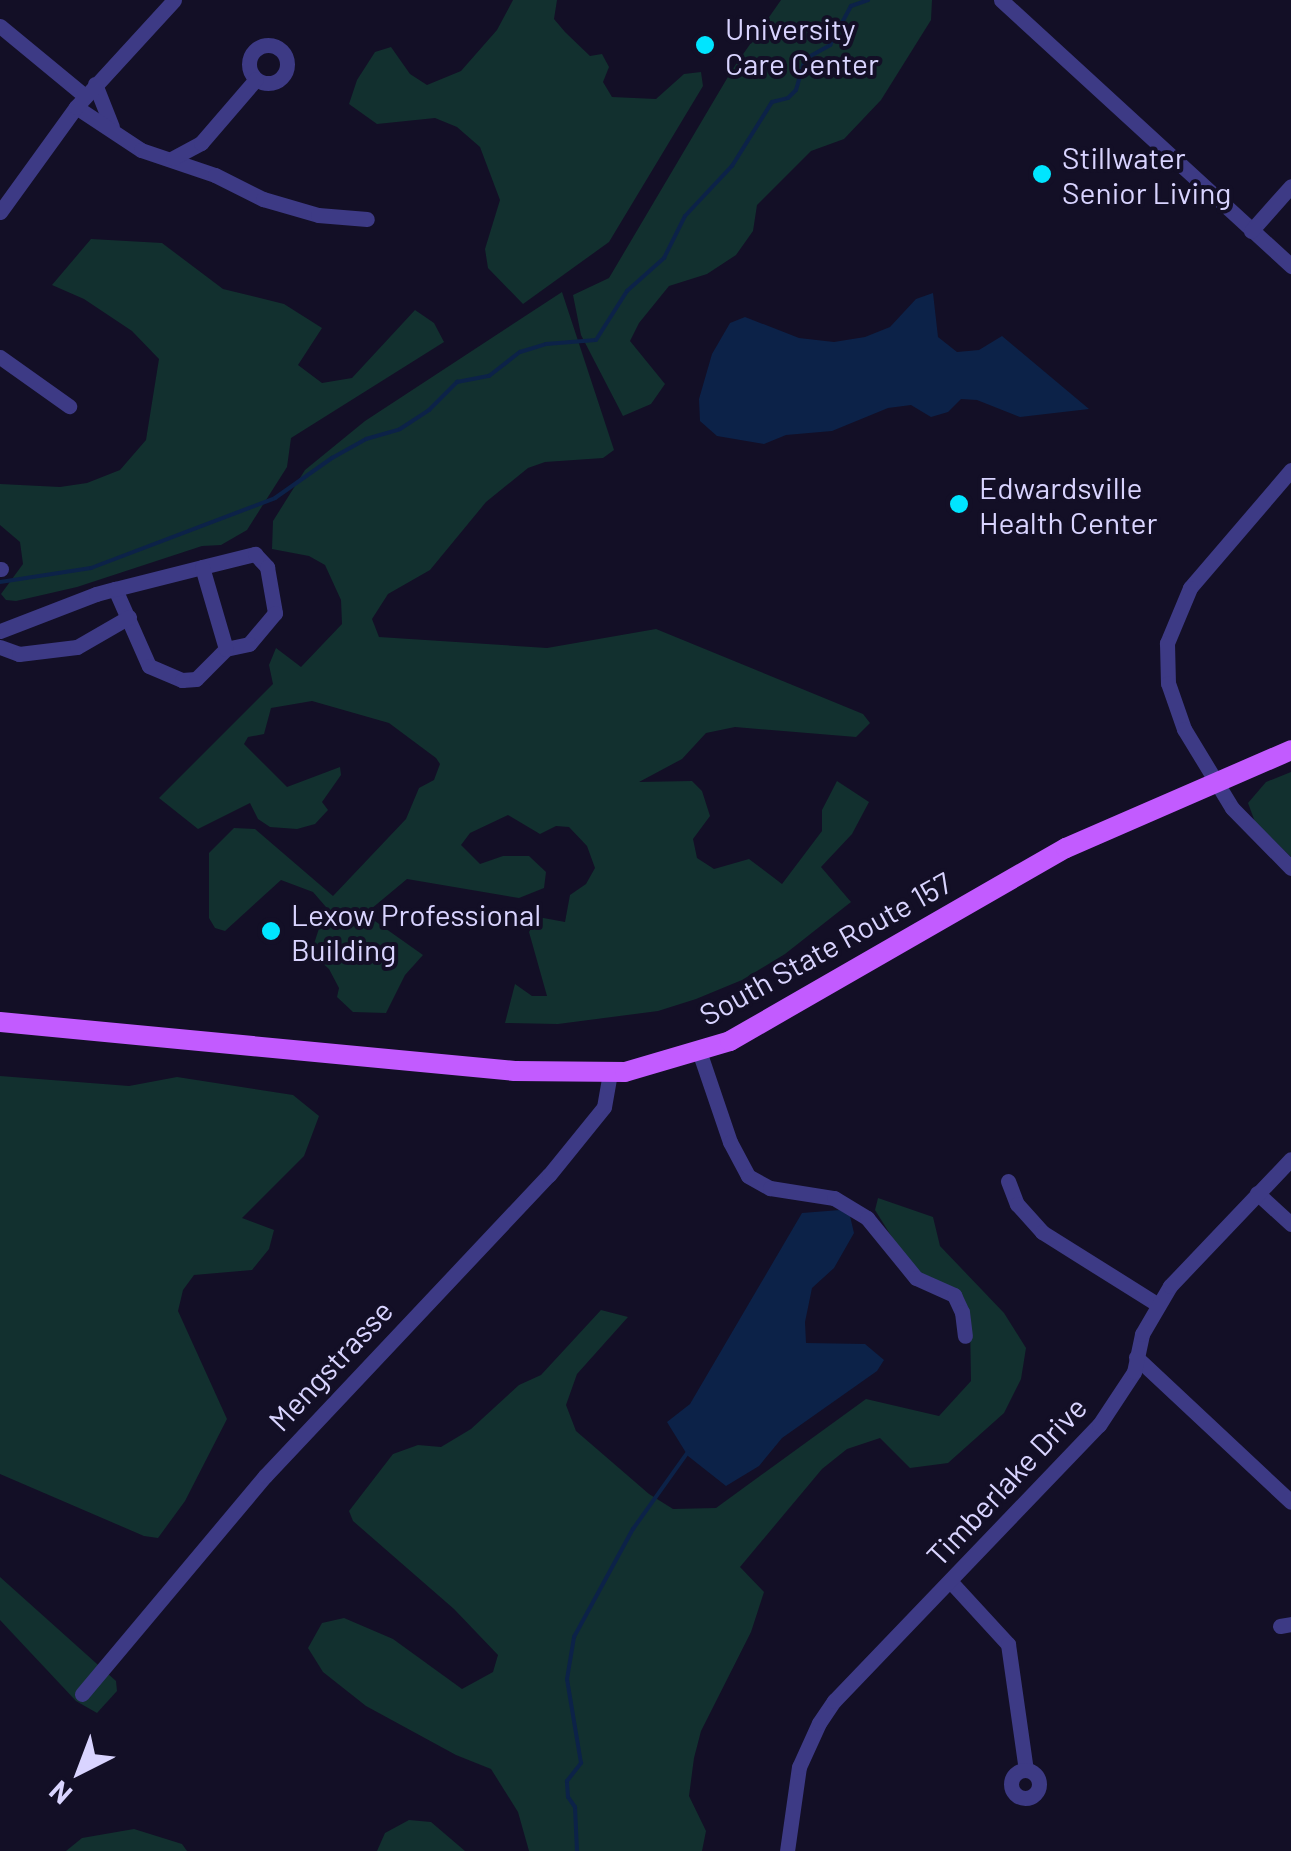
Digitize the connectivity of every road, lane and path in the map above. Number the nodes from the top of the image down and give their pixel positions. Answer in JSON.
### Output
{"nodes":[{"id":1,"x":174,"y":0,"type":"edge"},
{"id":2,"x":1001,"y":0,"type":"edge"},
{"id":3,"x":0,"y":26,"type":"edge"},
{"id":4,"x":256,"y":79,"type":"dead end"},
{"id":5,"x":85,"y":96,"type":"junction"},
{"id":6,"x":112,"y":127,"type":"junction"},
{"id":7,"x":210,"y":134,"type":"junction"},
{"id":8,"x":174,"y":158,"type":"junction"},
{"id":9,"x":216,"y":174,"type":"junction"},
{"id":10,"x":1291,"y":186,"type":"edge"},
{"id":11,"x":0,"y":212,"type":"edge"},
{"id":12,"x":367,"y":219,"type":"dead end"},
{"id":13,"x":1251,"y":230,"type":"junction"},
{"id":14,"x":1291,"y":266,"type":"edge"},
{"id":15,"x":0,"y":357,"type":"edge"},
{"id":16,"x":68,"y":406,"type":"dead end"},
{"id":17,"x":1291,"y":470,"type":"edge"},
{"id":18,"x":202,"y":567,"type":"junction"},
{"id":19,"x":115,"y":589,"type":"junction"},
{"id":20,"x":129,"y":617,"type":"junction"},
{"id":21,"x":0,"y":631,"type":"edge"},
{"id":22,"x":0,"y":647,"type":"edge"},
{"id":23,"x":226,"y":649,"type":"junction"},
{"id":24,"x":1291,"y":750,"type":"edge"},
{"id":25,"x":1218,"y":780,"type":"junction"},
{"id":26,"x":1291,"y":868,"type":"edge"},
{"id":27,"x":0,"y":1022,"type":"edge"},
{"id":28,"x":700,"y":1051,"type":"junction"},
{"id":29,"x":610,"y":1072,"type":"junction"},
{"id":30,"x":1291,"y":1159,"type":"edge"},
{"id":31,"x":1008,"y":1181,"type":"dead end"},
{"id":32,"x":1257,"y":1193,"type":"junction"},
{"id":33,"x":1291,"y":1224,"type":"edge"},
{"id":34,"x":1157,"y":1304,"type":"junction"},
{"id":35,"x":965,"y":1336,"type":"dead end"},
{"id":36,"x":1136,"y":1357,"type":"junction"},
{"id":37,"x":1291,"y":1502,"type":"edge"},
{"id":38,"x":950,"y":1581,"type":"junction"},
{"id":39,"x":82,"y":1694,"type":"dead end"},
{"id":40,"x":1026,"y":1770,"type":"dead end"},
{"id":41,"x":787,"y":1851,"type":"edge"}],
"edges":[{"from":1,"to":5,"type":"street"},
{"from":2,"to":13,"type":"street"},
{"from":3,"to":5,"type":"street"},
{"from":4,"to":7,"type":"street"},
{"from":5,"to":6,"type":"street"},
{"from":5,"to":6,"type":"street"},
{"from":5,"to":11,"type":"street"},
{"from":6,"to":8,"type":"street"},
{"from":7,"to":8,"type":"street"},
{"from":7,"to":9,"type":"street"},
{"from":8,"to":9,"type":"street"},
{"from":9,"to":12,"type":"street"},
{"from":10,"to":13,"type":"street"},
{"from":13,"to":14,"type":"street"},
{"from":15,"to":16,"type":"street"},
{"from":17,"to":25,"type":"street"},
{"from":18,"to":19,"type":"street"},
{"from":18,"to":23,"type":"street"},
{"from":18,"to":23,"type":"street"},
{"from":19,"to":20,"type":"street"},
{"from":19,"to":21,"type":"street"},
{"from":20,"to":22,"type":"street"},
{"from":20,"to":23,"type":"street"},
{"from":24,"to":25,"type":"main road","name":"South State Route 157"},
{"from":25,"to":26,"type":"street"},
{"from":25,"to":28,"type":"main road","name":"South State Route 157"},
{"from":27,"to":29,"type":"main road","name":"South State Route 157"},
{"from":28,"to":29,"type":"main road","name":"South State Route 157"},
{"from":28,"to":35,"type":"street"},
{"from":29,"to":39,"type":"street","name":"Mengstrasse"},
{"from":30,"to":32,"type":"street","name":"Timberlake Drive"},
{"from":31,"to":34,"type":"street"},
{"from":32,"to":33,"type":"street"},
{"from":32,"to":34,"type":"street","name":"Timberlake Drive"},
{"from":34,"to":36,"type":"street","name":"Timberlake Drive"},
{"from":36,"to":37,"type":"street"},
{"from":36,"to":38,"type":"street","name":"Timberlake Drive"},
{"from":38,"to":40,"type":"street"},
{"from":38,"to":41,"type":"street","name":"Timberlake Drive"}]}
